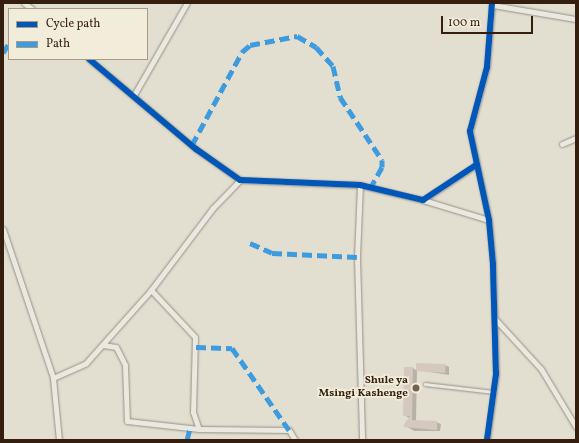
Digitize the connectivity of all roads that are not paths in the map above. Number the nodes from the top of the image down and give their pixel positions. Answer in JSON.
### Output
{"nodes":[{"id":1,"x":187,"y":3,"type":"edge"},
{"id":2,"x":492,"y":4,"type":"edge"},
{"id":3,"x":576,"y":19,"type":"edge"},
{"id":4,"x":90,"y":60,"type":"edge"},
{"id":5,"x":134,"y":95,"type":"junction"},
{"id":6,"x":576,"y":138,"type":"edge"},
{"id":7,"x":562,"y":144,"type":"dead end"},
{"id":8,"x":476,"y":165,"type":"junction"},
{"id":9,"x":240,"y":180,"type":"junction"},
{"id":10,"x":360,"y":185,"type":"junction"},
{"id":11,"x":424,"y":200,"type":"junction"},
{"id":12,"x":489,"y":220,"type":"junction"},
{"id":13,"x":3,"y":229,"type":"edge"},
{"id":14,"x":151,"y":290,"type":"junction"},
{"id":15,"x":496,"y":320,"type":"junction"},
{"id":16,"x":103,"y":345,"type":"junction"},
{"id":17,"x":53,"y":378,"type":"junction"},
{"id":18,"x":425,"y":384,"type":"dead end"},
{"id":19,"x":494,"y":393,"type":"junction"},
{"id":20,"x":576,"y":427,"type":"edge"},
{"id":21,"x":199,"y":428,"type":"junction"},
{"id":22,"x":59,"y":440,"type":"edge"},
{"id":23,"x":295,"y":440,"type":"edge"},
{"id":24,"x":362,"y":440,"type":"edge"},
{"id":25,"x":487,"y":440,"type":"edge"}],
"edges":[{"from":1,"to":5,"type":"street"},
{"from":2,"to":3,"type":"street"},
{"from":2,"to":8,"type":"street"},
{"from":4,"to":5,"type":"street"},
{"from":5,"to":9,"type":"street"},
{"from":6,"to":7,"type":"street"},
{"from":8,"to":11,"type":"street"},
{"from":8,"to":12,"type":"street"},
{"from":9,"to":10,"type":"street"},
{"from":9,"to":14,"type":"street"},
{"from":10,"to":11,"type":"street"},
{"from":10,"to":24,"type":"street"},
{"from":11,"to":12,"type":"street"},
{"from":12,"to":15,"type":"street"},
{"from":13,"to":17,"type":"street"},
{"from":14,"to":16,"type":"street"},
{"from":14,"to":21,"type":"street"},
{"from":15,"to":19,"type":"street"},
{"from":15,"to":20,"type":"street"},
{"from":16,"to":17,"type":"street"},
{"from":16,"to":21,"type":"street"},
{"from":17,"to":22,"type":"street"},
{"from":18,"to":19,"type":"lane"},
{"from":19,"to":25,"type":"street"},
{"from":21,"to":23,"type":"street"}]}
